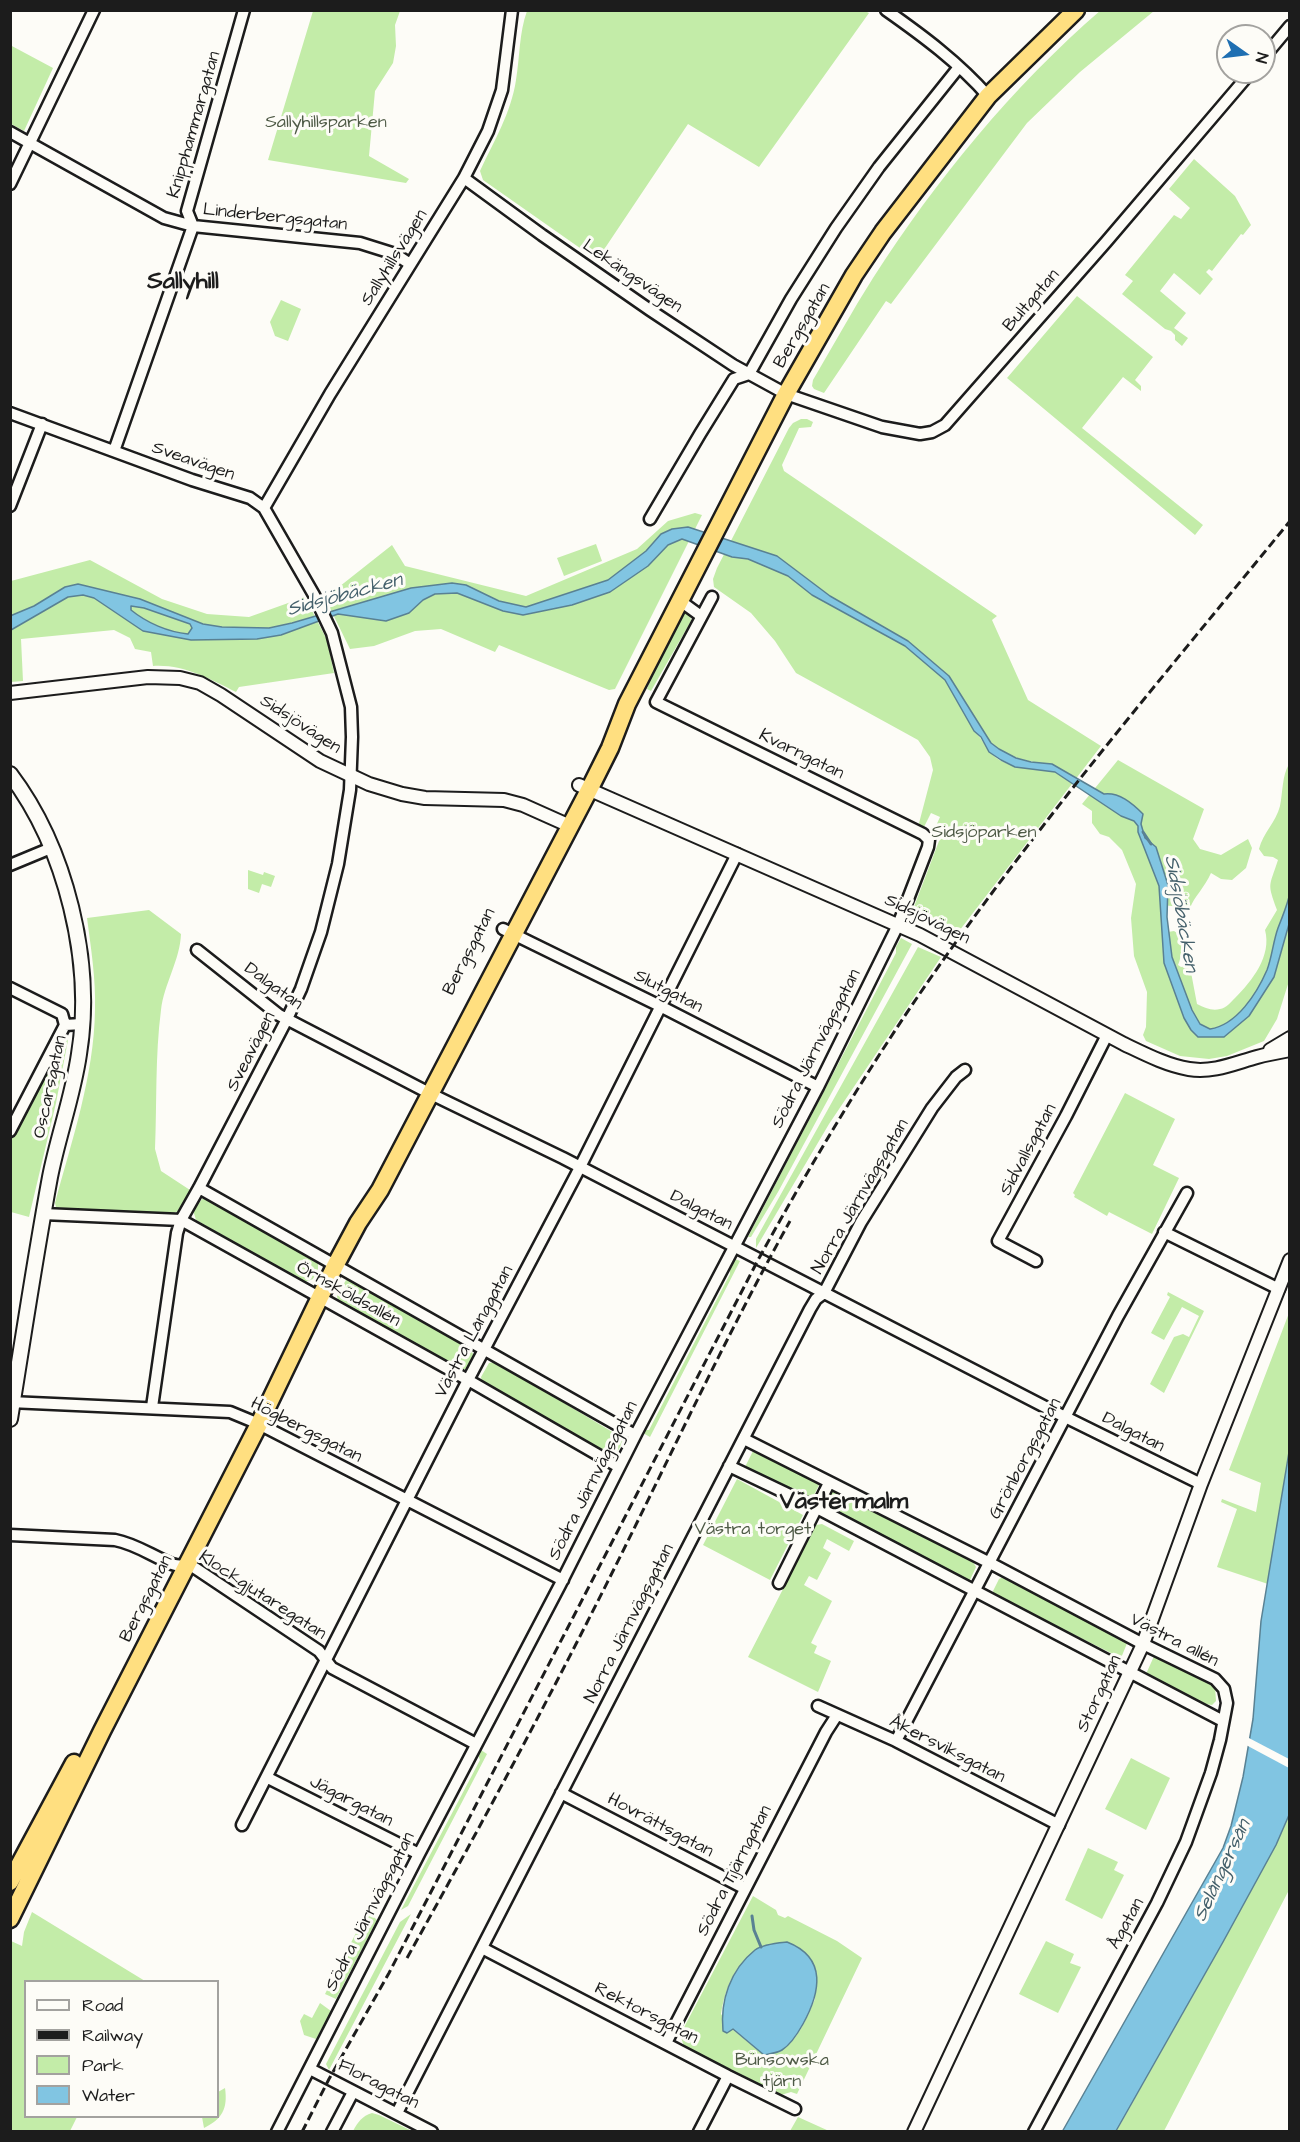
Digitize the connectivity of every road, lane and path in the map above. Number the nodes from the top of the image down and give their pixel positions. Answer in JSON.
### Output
{"nodes":[{"id":1,"x":94,"y":10,"type":"edge"},
{"id":2,"x":244,"y":10,"type":"edge"},
{"id":3,"x":512,"y":10,"type":"edge"},
{"id":4,"x":1076,"y":10,"type":"edge"},
{"id":5,"x":894,"y":12,"type":"edge"},
{"id":6,"x":1290,"y":26,"type":"edge"},
{"id":7,"x":1276,"y":43,"type":"edge"},
{"id":8,"x":959,"y":67,"type":"junction"},
{"id":9,"x":1241,"y":84,"type":"edge"},
{"id":10,"x":988,"y":96,"type":"junction"},
{"id":11,"x":10,"y":132,"type":"edge"},
{"id":12,"x":30,"y":143,"type":"junction"},
{"id":13,"x":464,"y":178,"type":"junction"},
{"id":14,"x":10,"y":184,"type":"edge"},
{"id":15,"x":193,"y":226,"type":"junction"},
{"id":16,"x":410,"y":264,"type":"junction"},
{"id":17,"x":749,"y":374,"type":"junction"},
{"id":18,"x":786,"y":394,"type":"junction"},
{"id":19,"x":10,"y":413,"type":"edge"},
{"id":20,"x":42,"y":424,"type":"junction"},
{"id":21,"x":114,"y":451,"type":"junction"},
{"id":22,"x":10,"y":506,"type":"edge"},
{"id":23,"x":264,"y":508,"type":"junction"},
{"id":24,"x":650,"y":519,"type":"dead end"},
{"id":25,"x":712,"y":597,"type":"dead end"},
{"id":26,"x":679,"y":600,"type":"junction"},
{"id":27,"x":701,"y":616,"type":"junction"},
{"id":28,"x":10,"y":693,"type":"edge"},
{"id":29,"x":10,"y":774,"type":"edge"},
{"id":30,"x":351,"y":777,"type":"junction"},
{"id":31,"x":584,"y":788,"type":"junction"},
{"id":32,"x":565,"y":824,"type":"junction"},
{"id":33,"x":929,"y":840,"type":"joint"},
{"id":34,"x":51,"y":848,"type":"junction"},
{"id":35,"x":737,"y":854,"type":"junction"},
{"id":36,"x":10,"y":865,"type":"edge"},
{"id":37,"x":898,"y":925,"type":"junction"},
{"id":38,"x":508,"y":932,"type":"junction"},
{"id":39,"x":197,"y":950,"type":"dead end"},
{"id":40,"x":10,"y":988,"type":"edge"},
{"id":41,"x":660,"y":1006,"type":"junction"},
{"id":42,"x":287,"y":1019,"type":"junction"},
{"id":43,"x":82,"y":1024,"type":"junction"},
{"id":44,"x":64,"y":1025,"type":"junction"},
{"id":45,"x":1107,"y":1035,"type":"junction"},
{"id":46,"x":1290,"y":1038,"type":"edge"},
{"id":47,"x":1290,"y":1050,"type":"edge"},
{"id":48,"x":1258,"y":1056,"type":"junction"},
{"id":49,"x":965,"y":1070,"type":"dead end"},
{"id":50,"x":818,"y":1087,"type":"junction"},
{"id":51,"x":427,"y":1091,"type":"junction"},
{"id":52,"x":10,"y":1131,"type":"edge"},
{"id":53,"x":580,"y":1167,"type":"junction"},
{"id":54,"x":199,"y":1188,"type":"junction"},
{"id":55,"x":1187,"y":1193,"type":"dead end"},
{"id":56,"x":44,"y":1214,"type":"junction"},
{"id":57,"x":181,"y":1220,"type":"junction"},
{"id":58,"x":1164,"y":1232,"type":"junction"},
{"id":59,"x":734,"y":1247,"type":"junction"},
{"id":60,"x":1290,"y":1260,"type":"edge"},
{"id":61,"x":1036,"y":1261,"type":"dead end"},
{"id":62,"x":335,"y":1266,"type":"junction"},
{"id":63,"x":1279,"y":1289,"type":"junction"},
{"id":64,"x":824,"y":1293,"type":"junction"},
{"id":65,"x":320,"y":1298,"type":"junction"},
{"id":66,"x":484,"y":1350,"type":"junction"},
{"id":67,"x":468,"y":1380,"type":"junction"},
{"id":68,"x":12,"y":1402,"type":"edge"},
{"id":69,"x":152,"y":1407,"type":"junction"},
{"id":70,"x":1065,"y":1417,"type":"junction"},
{"id":71,"x":10,"y":1419,"type":"edge"},
{"id":72,"x":255,"y":1422,"type":"junction"},
{"id":73,"x":635,"y":1435,"type":"junction"},
{"id":74,"x":744,"y":1438,"type":"junction"},
{"id":75,"x":729,"y":1466,"type":"junction"},
{"id":76,"x":619,"y":1467,"type":"junction"},
{"id":77,"x":829,"y":1483,"type":"junction"},
{"id":78,"x":1201,"y":1484,"type":"junction"},
{"id":79,"x":407,"y":1500,"type":"junction"},
{"id":80,"x":817,"y":1508,"type":"junction"},
{"id":81,"x":10,"y":1535,"type":"edge"},
{"id":82,"x":990,"y":1563,"type":"junction"},
{"id":83,"x":181,"y":1565,"type":"junction"},
{"id":84,"x":563,"y":1580,"type":"junction"},
{"id":85,"x":779,"y":1583,"type":"dead end"},
{"id":86,"x":976,"y":1591,"type":"junction"},
{"id":87,"x":1143,"y":1644,"type":"junction"},
{"id":88,"x":326,"y":1661,"type":"junction"},
{"id":89,"x":1130,"y":1672,"type":"junction"},
{"id":90,"x":818,"y":1706,"type":"dead end"},
{"id":91,"x":837,"y":1715,"type":"junction"},
{"id":92,"x":1223,"y":1721,"type":"junction"},
{"id":93,"x":896,"y":1741,"type":"junction"},
{"id":94,"x":476,"y":1744,"type":"junction"},
{"id":95,"x":268,"y":1778,"type":"junction"},
{"id":96,"x":561,"y":1793,"type":"junction"},
{"id":97,"x":242,"y":1825,"type":"dead end"},
{"id":98,"x":1059,"y":1826,"type":"junction"},
{"id":99,"x":419,"y":1854,"type":"junction"},
{"id":100,"x":10,"y":1882,"type":"edge"},
{"id":101,"x":744,"y":1888,"type":"junction"},
{"id":102,"x":10,"y":1919,"type":"edge"},
{"id":103,"x":482,"y":1948,"type":"junction"},
{"id":104,"x":666,"y":2043,"type":"junction"},
{"id":105,"x":310,"y":2069,"type":"junction"},
{"id":106,"x":728,"y":2076,"type":"junction"},
{"id":107,"x":353,"y":2092,"type":"junction"},
{"id":108,"x":795,"y":2109,"type":"dead end"},
{"id":109,"x":397,"y":2113,"type":"junction"},
{"id":110,"x":277,"y":2132,"type":"edge"},
{"id":111,"x":332,"y":2132,"type":"edge"},
{"id":112,"x":432,"y":2132,"type":"edge"},
{"id":113,"x":699,"y":2132,"type":"edge"},
{"id":114,"x":914,"y":2132,"type":"edge"},
{"id":115,"x":1034,"y":2132,"type":"edge"}],
"edges":[{"from":1,"to":12,"type":"street"},
{"from":2,"to":15,"type":"street","name":"Knipphammargatan"},
{"from":3,"to":13,"type":"street","name":"Sallyhillsvägen"},
{"from":4,"to":10,"type":"highway","name":"Bergsgatan"},
{"from":5,"to":8,"type":"street"},
{"from":6,"to":7,"type":"street"},
{"from":8,"to":10,"type":"street"},
{"from":8,"to":17,"type":"street"},
{"from":9,"to":18,"type":"street","name":"Bultgatan"},
{"from":10,"to":18,"type":"highway","name":"Bergsgatan"},
{"from":11,"to":12,"type":"street","name":"Linderbergsgatan"},
{"from":12,"to":14,"type":"street"},
{"from":12,"to":15,"type":"street","name":"Linderbergsgatan"},
{"from":13,"to":16,"type":"street","name":"Sallyhillsvägen"},
{"from":13,"to":17,"type":"street","name":"Lekängsvägen"},
{"from":15,"to":16,"type":"street","name":"Linderbergsgatan"},
{"from":15,"to":21,"type":"street","name":"Knipphammargatan"},
{"from":16,"to":23,"type":"street","name":"Sallyhillsvägen"},
{"from":17,"to":18,"type":"street","name":"Lekängsvägen"},
{"from":17,"to":24,"type":"street"},
{"from":18,"to":26,"type":"highway","name":"Bergsgatan"},
{"from":19,"to":20,"type":"street","name":"Sveavägen"},
{"from":20,"to":21,"type":"street","name":"Sveavägen"},
{"from":20,"to":22,"type":"street"},
{"from":21,"to":23,"type":"street","name":"Sveavägen"},
{"from":23,"to":30,"type":"street","name":"Sveavägen"},
{"from":25,"to":27,"type":"street"},
{"from":26,"to":27,"type":"street"},
{"from":26,"to":31,"type":"highway","name":"Bergsgatan"},
{"from":27,"to":33,"type":"street","name":"Kvarngatan"},
{"from":28,"to":30,"type":"street","name":"Sidsjövägen"},
{"from":29,"to":34,"type":"main road","name":"Oscarsgatan"},
{"from":30,"to":32,"type":"street","name":"Sidsjövägen"},
{"from":30,"to":42,"type":"street","name":"Sveavägen"},
{"from":31,"to":32,"type":"highway","name":"Bergsgatan"},
{"from":31,"to":35,"type":"street","name":"Sidsjövägen"},
{"from":32,"to":38,"type":"highway","name":"Bergsgatan"},
{"from":33,"to":37,"type":"street","name":"Södra Järnvägsgatan"},
{"from":34,"to":36,"type":"street"},
{"from":34,"to":43,"type":"main road","name":"Oscarsgatan"},
{"from":35,"to":37,"type":"street","name":"Sidsjövägen"},
{"from":35,"to":41,"type":"street","name":"Västra Långgatan"},
{"from":37,"to":45,"type":"street","name":"Sidsjövägen"},
{"from":37,"to":50,"type":"street","name":"Södra Järnvägsgatan"},
{"from":38,"to":41,"type":"street","name":"Slutgatan"},
{"from":38,"to":51,"type":"highway","name":"Bergsgatan"},
{"from":39,"to":42,"type":"street","name":"Dalgatan"},
{"from":40,"to":44,"type":"street"},
{"from":41,"to":50,"type":"street","name":"Slutgatan"},
{"from":41,"to":53,"type":"street","name":"Västra Långgatan"},
{"from":42,"to":51,"type":"street","name":"Dalgatan"},
{"from":42,"to":54,"type":"street","name":"Sveavägen"},
{"from":43,"to":44,"type":"street"},
{"from":43,"to":56,"type":"main road","name":"Oscarsgatan"},
{"from":44,"to":52,"type":"street"},
{"from":45,"to":48,"type":"street","name":"Sidsjövägen"},
{"from":45,"to":61,"type":"street","name":"Sidvallsgatan"},
{"from":46,"to":48,"type":"street","name":"Sidsjövägen"},
{"from":47,"to":48,"type":"street","name":"Sidsjövägen"},
{"from":49,"to":64,"type":"street","name":"Norra Järnvägsgatan"},
{"from":50,"to":59,"type":"street","name":"Södra Järnvägsgatan"},
{"from":51,"to":53,"type":"street","name":"Dalgatan"},
{"from":51,"to":62,"type":"highway","name":"Bergsgatan"},
{"from":53,"to":59,"type":"street","name":"Dalgatan"},
{"from":53,"to":66,"type":"street","name":"Västra Långgatan"},
{"from":54,"to":57,"type":"street","name":"Sveavägen"},
{"from":54,"to":62,"type":"street","name":"Örnsköldsallén"},
{"from":55,"to":58,"type":"street","name":"Grönborgsgatan"},
{"from":56,"to":57,"type":"street","name":"Örnsköldsallén"},
{"from":56,"to":68,"type":"main road","name":"Oscarsgatan"},
{"from":57,"to":65,"type":"street","name":"Örnsköldsallén"},
{"from":57,"to":69,"type":"street","name":"Sveavägen"},
{"from":58,"to":63,"type":"street"},
{"from":58,"to":70,"type":"street","name":"Grönborgsgatan"},
{"from":59,"to":64,"type":"street","name":"Dalgatan"},
{"from":59,"to":73,"type":"street","name":"Södra Järnvägsgatan"},
{"from":60,"to":63,"type":"street","name":"Storgatan"},
{"from":62,"to":65,"type":"highway","name":"Bergsgatan"},
{"from":62,"to":66,"type":"street","name":"Örnsköldsallén"},
{"from":63,"to":78,"type":"street","name":"Storgatan"},
{"from":64,"to":70,"type":"street","name":"Dalgatan"},
{"from":64,"to":74,"type":"street","name":"Norra Järnvägsgatan"},
{"from":65,"to":67,"type":"street","name":"Örnsköldsallén"},
{"from":65,"to":72,"type":"highway","name":"Bergsgatan"},
{"from":66,"to":67,"type":"street","name":"Västra Långgatan"},
{"from":66,"to":73,"type":"street","name":"Örnsköldsallén"},
{"from":67,"to":76,"type":"street","name":"Örnsköldsallén"},
{"from":67,"to":79,"type":"street","name":"Västra Långgatan"},
{"from":68,"to":69,"type":"street","name":"Högbergsgatan"},
{"from":68,"to":71,"type":"main road","name":"Oscarsgatan"},
{"from":69,"to":72,"type":"street","name":"Högbergsgatan"},
{"from":70,"to":78,"type":"street","name":"Dalgatan"},
{"from":70,"to":82,"type":"street","name":"Grönborgsgatan"},
{"from":72,"to":79,"type":"street","name":"Högbergsgatan"},
{"from":72,"to":83,"type":"highway","name":"Bergsgatan"},
{"from":73,"to":76,"type":"street","name":"Södra Järnvägsgatan"},
{"from":74,"to":75,"type":"street","name":"Norra Järnvägsgatan"},
{"from":74,"to":77,"type":"street","name":"Västra allén"},
{"from":75,"to":80,"type":"street"},
{"from":75,"to":96,"type":"street","name":"Norra Järnvägsgatan"},
{"from":76,"to":84,"type":"street","name":"Södra Järnvägsgatan"},
{"from":77,"to":80,"type":"street"},
{"from":77,"to":82,"type":"street","name":"Västra allén"},
{"from":78,"to":87,"type":"street","name":"Storgatan"},
{"from":79,"to":84,"type":"street","name":"Högbergsgatan"},
{"from":79,"to":88,"type":"street","name":"Västra Långgatan"},
{"from":80,"to":85,"type":"street"},
{"from":80,"to":86,"type":"street"},
{"from":81,"to":83,"type":"street","name":"Klockgjutaregatan"},
{"from":82,"to":86,"type":"street","name":"Grönborgsgatan"},
{"from":82,"to":87,"type":"street","name":"Västra allén"},
{"from":83,"to":88,"type":"street","name":"Klockgjutaregatan"},
{"from":83,"to":100,"type":"highway","name":"Bergsgatan"},
{"from":83,"to":102,"type":"highway","name":"Bergsgatan"},
{"from":84,"to":94,"type":"street","name":"Södra Järnvägsgatan"},
{"from":86,"to":89,"type":"street"},
{"from":86,"to":93,"type":"street","name":"Grönborgsgatan"},
{"from":87,"to":89,"type":"street","name":"Storgatan"},
{"from":87,"to":92,"type":"street","name":"Västra allén"},
{"from":88,"to":94,"type":"street","name":"Klockgjutaregatan"},
{"from":88,"to":95,"type":"street","name":"Västra Långgatan"},
{"from":89,"to":92,"type":"street"},
{"from":89,"to":98,"type":"street","name":"Storgatan"},
{"from":90,"to":91,"type":"street","name":"Åkersviksgatan"},
{"from":91,"to":93,"type":"street","name":"Åkersviksgatan"},
{"from":91,"to":101,"type":"street","name":"Södra Tjärngatan"},
{"from":92,"to":115,"type":"street","name":"Ågatan"},
{"from":93,"to":98,"type":"street","name":"Åkersviksgatan"},
{"from":94,"to":99,"type":"street","name":"Södra Järnvägsgatan"},
{"from":95,"to":97,"type":"street","name":"Västra Långgatan"},
{"from":95,"to":99,"type":"street","name":"Jägargatan"},
{"from":96,"to":101,"type":"street","name":"Hovrättsgatan"},
{"from":96,"to":103,"type":"street","name":"Norra Järnvägsgatan"},
{"from":98,"to":114,"type":"street","name":"Storgatan"},
{"from":99,"to":105,"type":"street","name":"Södra Järnvägsgatan"},
{"from":101,"to":104,"type":"street","name":"Södra Tjärngatan"},
{"from":103,"to":104,"type":"street","name":"Rektorsgatan"},
{"from":103,"to":109,"type":"street","name":"Norra Järnvägsgatan"},
{"from":104,"to":106,"type":"street","name":"Rektorsgatan"},
{"from":105,"to":107,"type":"street","name":"Floragatan"},
{"from":105,"to":110,"type":"street","name":"Södra Järnvägsgatan"},
{"from":106,"to":108,"type":"street","name":"Rektorsgatan"},
{"from":106,"to":113,"type":"street"},
{"from":107,"to":109,"type":"street","name":"Floragatan"},
{"from":107,"to":111,"type":"street"},
{"from":109,"to":112,"type":"street","name":"Floragatan"}]}
